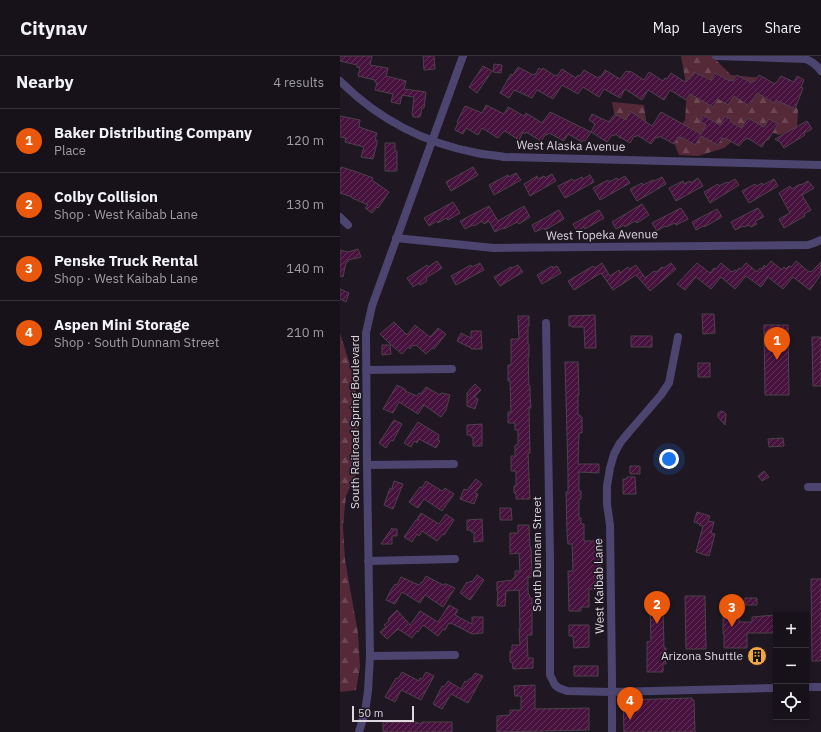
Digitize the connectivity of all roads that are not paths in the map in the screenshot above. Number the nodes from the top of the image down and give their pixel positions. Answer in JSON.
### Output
{"nodes":[{"id":1,"x":463,"y":56,"type":"edge"},
{"id":2,"x":716,"y":56,"type":"edge"},
{"id":3,"x":821,"y":71,"type":"edge"},
{"id":4,"x":340,"y":82,"type":"edge"},
{"id":5,"x":432,"y":141,"type":"junction"},
{"id":6,"x":821,"y":165,"type":"edge"},
{"id":7,"x":340,"y":217,"type":"edge"},
{"id":8,"x":348,"y":225,"type":"dead end"},
{"id":9,"x":396,"y":238,"type":"junction"},
{"id":10,"x":821,"y":240,"type":"edge"},
{"id":11,"x":546,"y":323,"type":"dead end"},
{"id":12,"x":678,"y":337,"type":"dead end"},
{"id":13,"x":452,"y":369,"type":"dead end"},
{"id":14,"x":366,"y":370,"type":"junction"},
{"id":15,"x":454,"y":464,"type":"dead end"},
{"id":16,"x":366,"y":465,"type":"junction"},
{"id":17,"x":808,"y":487,"type":"dead end"},
{"id":18,"x":821,"y":487,"type":"edge"},
{"id":19,"x":455,"y":560,"type":"dead end"},
{"id":20,"x":368,"y":561,"type":"junction"},
{"id":21,"x":455,"y":655,"type":"dead end"},
{"id":22,"x":370,"y":656,"type":"junction"},
{"id":23,"x":821,"y":686,"type":"edge"},
{"id":24,"x":809,"y":687,"type":"edge"},
{"id":25,"x":773,"y":688,"type":"edge"},
{"id":26,"x":612,"y":692,"type":"junction"},
{"id":27,"x":359,"y":732,"type":"edge"},
{"id":28,"x":612,"y":732,"type":"edge"}],
"edges":[{"from":1,"to":5,"type":"street","name":"South Railroad Spring Boulevard"},
{"from":2,"to":3,"type":"street"},
{"from":4,"to":5,"type":"street","name":"West Alaska Avenue"},
{"from":5,"to":6,"type":"street","name":"West Alaska Avenue"},
{"from":5,"to":9,"type":"street","name":"South Railroad Spring Boulevard"},
{"from":7,"to":8,"type":"street"},
{"from":9,"to":10,"type":"street","name":"West Topeka Avenue"},
{"from":9,"to":14,"type":"street","name":"South Railroad Spring Boulevard"},
{"from":11,"to":26,"type":"street","name":"South Dunnam Street"},
{"from":12,"to":26,"type":"street","name":"West Kaibab Lane"},
{"from":13,"to":14,"type":"street"},
{"from":14,"to":16,"type":"street","name":"South Railroad Spring Boulevard"},
{"from":15,"to":16,"type":"street"},
{"from":16,"to":20,"type":"street","name":"South Railroad Spring Boulevard"},
{"from":17,"to":18,"type":"street"},
{"from":19,"to":20,"type":"street"},
{"from":20,"to":22,"type":"street","name":"South Railroad Spring Boulevard"},
{"from":21,"to":22,"type":"street"},
{"from":22,"to":27,"type":"street","name":"South Railroad Spring Boulevard"},
{"from":23,"to":24,"type":"street"},
{"from":25,"to":26,"type":"street"},
{"from":26,"to":28,"type":"street"}]}
